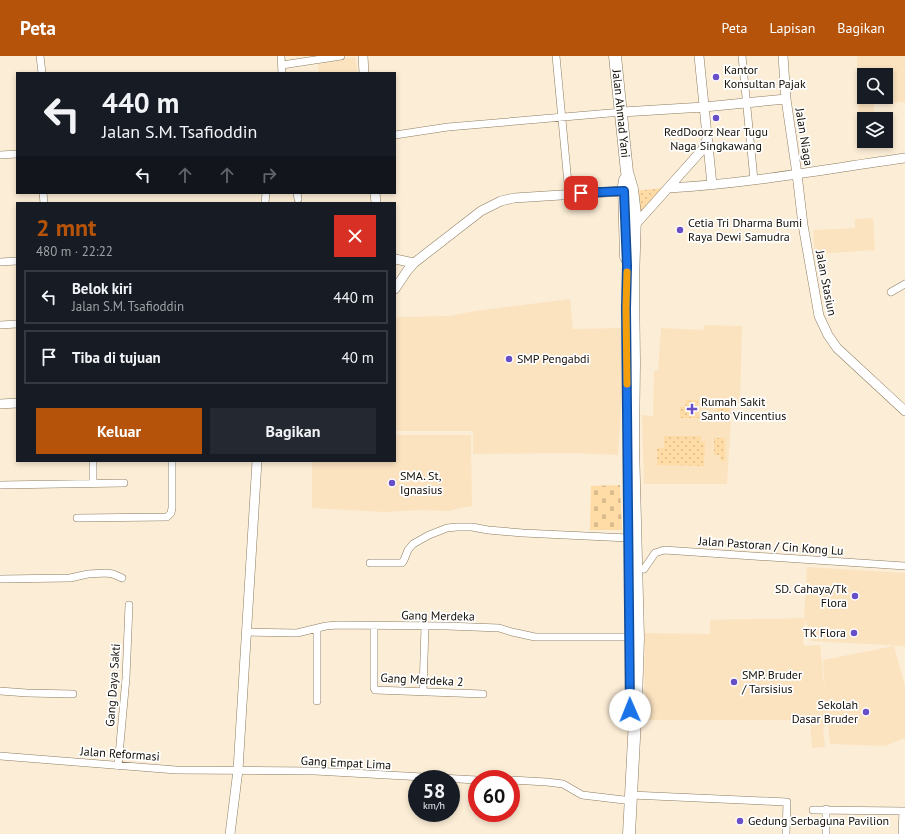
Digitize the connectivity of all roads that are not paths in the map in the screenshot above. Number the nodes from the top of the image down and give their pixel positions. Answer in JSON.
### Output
{"nodes":[{"id":1,"x":40,"y":56,"type":"edge"},
{"id":2,"x":281,"y":56,"type":"edge"},
{"id":3,"x":341,"y":56,"type":"edge"},
{"id":4,"x":363,"y":56,"type":"edge"},
{"id":5,"x":556,"y":56,"type":"edge"},
{"id":6,"x":615,"y":56,"type":"edge"},
{"id":7,"x":699,"y":56,"type":"edge"},
{"id":8,"x":742,"y":56,"type":"edge"},
{"id":9,"x":783,"y":56,"type":"edge"},
{"id":10,"x":282,"y":69,"type":"edge"},
{"id":11,"x":42,"y":72,"type":"edge"},
{"id":12,"x":364,"y":72,"type":"edge"},
{"id":13,"x":786,"y":99,"type":"junction"},
{"id":14,"x":747,"y":103,"type":"junction"},
{"id":15,"x":704,"y":107,"type":"junction"},
{"id":16,"x":622,"y":112,"type":"junction"},
{"id":17,"x":563,"y":118,"type":"junction"},
{"id":18,"x":396,"y":135,"type":"edge"},
{"id":19,"x":708,"y":137,"type":"junction"},
{"id":20,"x":16,"y":154,"type":"edge"},
{"id":21,"x":0,"y":155,"type":"edge"},
{"id":22,"x":905,"y":158,"type":"edge"},
{"id":23,"x":627,"y":172,"type":"junction"},
{"id":24,"x":797,"y":174,"type":"junction"},
{"id":25,"x":754,"y":180,"type":"junction"},
{"id":26,"x":712,"y":185,"type":"junction"},
{"id":27,"x":668,"y":188,"type":"junction"},
{"id":28,"x":624,"y":191,"type":"junction"},
{"id":29,"x":569,"y":194,"type":"junction"},
{"id":30,"x":634,"y":226,"type":"junction"},
{"id":31,"x":396,"y":259,"type":"edge"},
{"id":32,"x":16,"y":261,"type":"edge"},
{"id":33,"x":0,"y":262,"type":"edge"},
{"id":34,"x":414,"y":263,"type":"junction"},
{"id":35,"x":905,"y":284,"type":"edge"},
{"id":36,"x":396,"y":288,"type":"edge"},
{"id":37,"x":891,"y":292,"type":"dead end"},
{"id":38,"x":16,"y":324,"type":"edge"},
{"id":39,"x":0,"y":325,"type":"edge"},
{"id":40,"x":16,"y":403,"type":"edge"},
{"id":41,"x":0,"y":404,"type":"edge"},
{"id":42,"x":905,"y":411,"type":"edge"},
{"id":43,"x":93,"y":462,"type":"edge"},
{"id":44,"x":172,"y":462,"type":"edge"},
{"id":45,"x":257,"y":462,"type":"edge"},
{"id":46,"x":93,"y":481,"type":"dead end"},
{"id":47,"x":124,"y":484,"type":"dead end"},
{"id":48,"x":0,"y":485,"type":"edge"},
{"id":49,"x":77,"y":518,"type":"dead end"},
{"id":50,"x":628,"y":538,"type":"junction"},
{"id":51,"x":370,"y":563,"type":"dead end"},
{"id":52,"x":905,"y":566,"type":"edge"},
{"id":53,"x":644,"y":569,"type":"dead end"},
{"id":54,"x":122,"y":578,"type":"dead end"},
{"id":55,"x":0,"y":579,"type":"edge"},
{"id":56,"x":129,"y":605,"type":"dead end"},
{"id":57,"x":634,"y":614,"type":"junction"},
{"id":58,"x":374,"y":626,"type":"junction"},
{"id":59,"x":425,"y":626,"type":"junction"},
{"id":60,"x":317,"y":630,"type":"junction"},
{"id":61,"x":246,"y":632,"type":"junction"},
{"id":62,"x":630,"y":637,"type":"junction"},
{"id":63,"x":0,"y":691,"type":"edge"},
{"id":64,"x":423,"y":691,"type":"junction"},
{"id":65,"x":73,"y":694,"type":"dead end"},
{"id":66,"x":483,"y":694,"type":"dead end"},
{"id":67,"x":317,"y":701,"type":"dead end"},
{"id":68,"x":0,"y":756,"type":"edge"},
{"id":69,"x":118,"y":766,"type":"junction"},
{"id":70,"x":238,"y":770,"type":"junction"},
{"id":71,"x":468,"y":780,"type":"edge"},
{"id":72,"x":520,"y":781,"type":"edge"},
{"id":73,"x":627,"y":798,"type":"junction"},
{"id":74,"x":826,"y":809,"type":"junction"},
{"id":75,"x":813,"y":810,"type":"dead end"},
{"id":76,"x":904,"y":811,"type":"edge"},
{"id":77,"x":230,"y":834,"type":"edge"},
{"id":78,"x":622,"y":834,"type":"edge"},
{"id":79,"x":629,"y":834,"type":"edge"},
{"id":80,"x":786,"y":834,"type":"edge"},
{"id":81,"x":826,"y":834,"type":"edge"},
{"id":82,"x":902,"y":834,"type":"edge"}],
"edges":[{"from":1,"to":11,"type":"street"},
{"from":2,"to":10,"type":"street"},
{"from":3,"to":10,"type":"street"},
{"from":4,"to":12,"type":"street"},
{"from":5,"to":17,"type":"street"},
{"from":6,"to":16,"type":"main road","name":"Jalan Ahmad Yani"},
{"from":7,"to":15,"type":"street"},
{"from":8,"to":14,"type":"street"},
{"from":9,"to":13,"type":"street","name":"Jalan Niaga"},
{"from":13,"to":14,"type":"street"},
{"from":13,"to":24,"type":"street","name":"Jalan Niaga"},
{"from":14,"to":15,"type":"street"},
{"from":14,"to":25,"type":"street"},
{"from":15,"to":16,"type":"street"},
{"from":15,"to":19,"type":"street"},
{"from":16,"to":17,"type":"street"},
{"from":16,"to":23,"type":"main road","name":"Jalan Ahmad Yani"},
{"from":17,"to":18,"type":"street"},
{"from":17,"to":29,"type":"street"},
{"from":19,"to":26,"type":"street"},
{"from":19,"to":27,"type":"street"},
{"from":20,"to":21,"type":"street"},
{"from":22,"to":24,"type":"street"},
{"from":23,"to":28,"type":"main road"},
{"from":23,"to":30,"type":"main road"},
{"from":24,"to":25,"type":"street"},
{"from":24,"to":42,"type":"street","name":"Jalan Stasiun"},
{"from":25,"to":26,"type":"street"},
{"from":26,"to":27,"type":"street"},
{"from":27,"to":30,"type":"street"},
{"from":28,"to":29,"type":"street"},
{"from":28,"to":50,"type":"main road"},
{"from":29,"to":34,"type":"street"},
{"from":30,"to":57,"type":"main road"},
{"from":31,"to":34,"type":"street"},
{"from":32,"to":33,"type":"street"},
{"from":34,"to":36,"type":"street"},
{"from":35,"to":37,"type":"street"},
{"from":38,"to":39,"type":"street"},
{"from":40,"to":41,"type":"street"},
{"from":43,"to":46,"type":"street"},
{"from":44,"to":49,"type":"street"},
{"from":45,"to":61,"type":"street"},
{"from":47,"to":48,"type":"street"},
{"from":50,"to":51,"type":"street"},
{"from":50,"to":57,"type":"main road"},
{"from":52,"to":53,"type":"street","name":"Jalan Pastoran / Cin Kong Lu"},
{"from":54,"to":55,"type":"street"},
{"from":56,"to":69,"type":"street","name":"Gang Daya Sakti"},
{"from":57,"to":62,"type":"main road"},
{"from":57,"to":73,"type":"main road"},
{"from":58,"to":59,"type":"street","name":"Gang Merdeka"},
{"from":58,"to":60,"type":"street","name":"Gang Merdeka"},
{"from":58,"to":64,"type":"street","name":"Gang Merdeka 2"},
{"from":59,"to":62,"type":"street","name":"Gang Merdeka"},
{"from":59,"to":64,"type":"street"},
{"from":60,"to":61,"type":"street","name":"Gang Merdeka"},
{"from":60,"to":67,"type":"street"},
{"from":61,"to":70,"type":"street"},
{"from":62,"to":73,"type":"main road"},
{"from":63,"to":65,"type":"street"},
{"from":64,"to":66,"type":"street","name":"Gang Merdeka 2"},
{"from":68,"to":69,"type":"street","name":"Jalan Reformasi"},
{"from":69,"to":70,"type":"street","name":"Jalan Reformasi"},
{"from":70,"to":71,"type":"street","name":"Gang Empat Lima"},
{"from":70,"to":77,"type":"street"},
{"from":72,"to":73,"type":"street"},
{"from":73,"to":78,"type":"main road"},
{"from":73,"to":79,"type":"main road"},
{"from":73,"to":80,"type":"street"},
{"from":74,"to":75,"type":"street"},
{"from":74,"to":76,"type":"street"},
{"from":74,"to":81,"type":"street"},
{"from":76,"to":82,"type":"street"}]}
